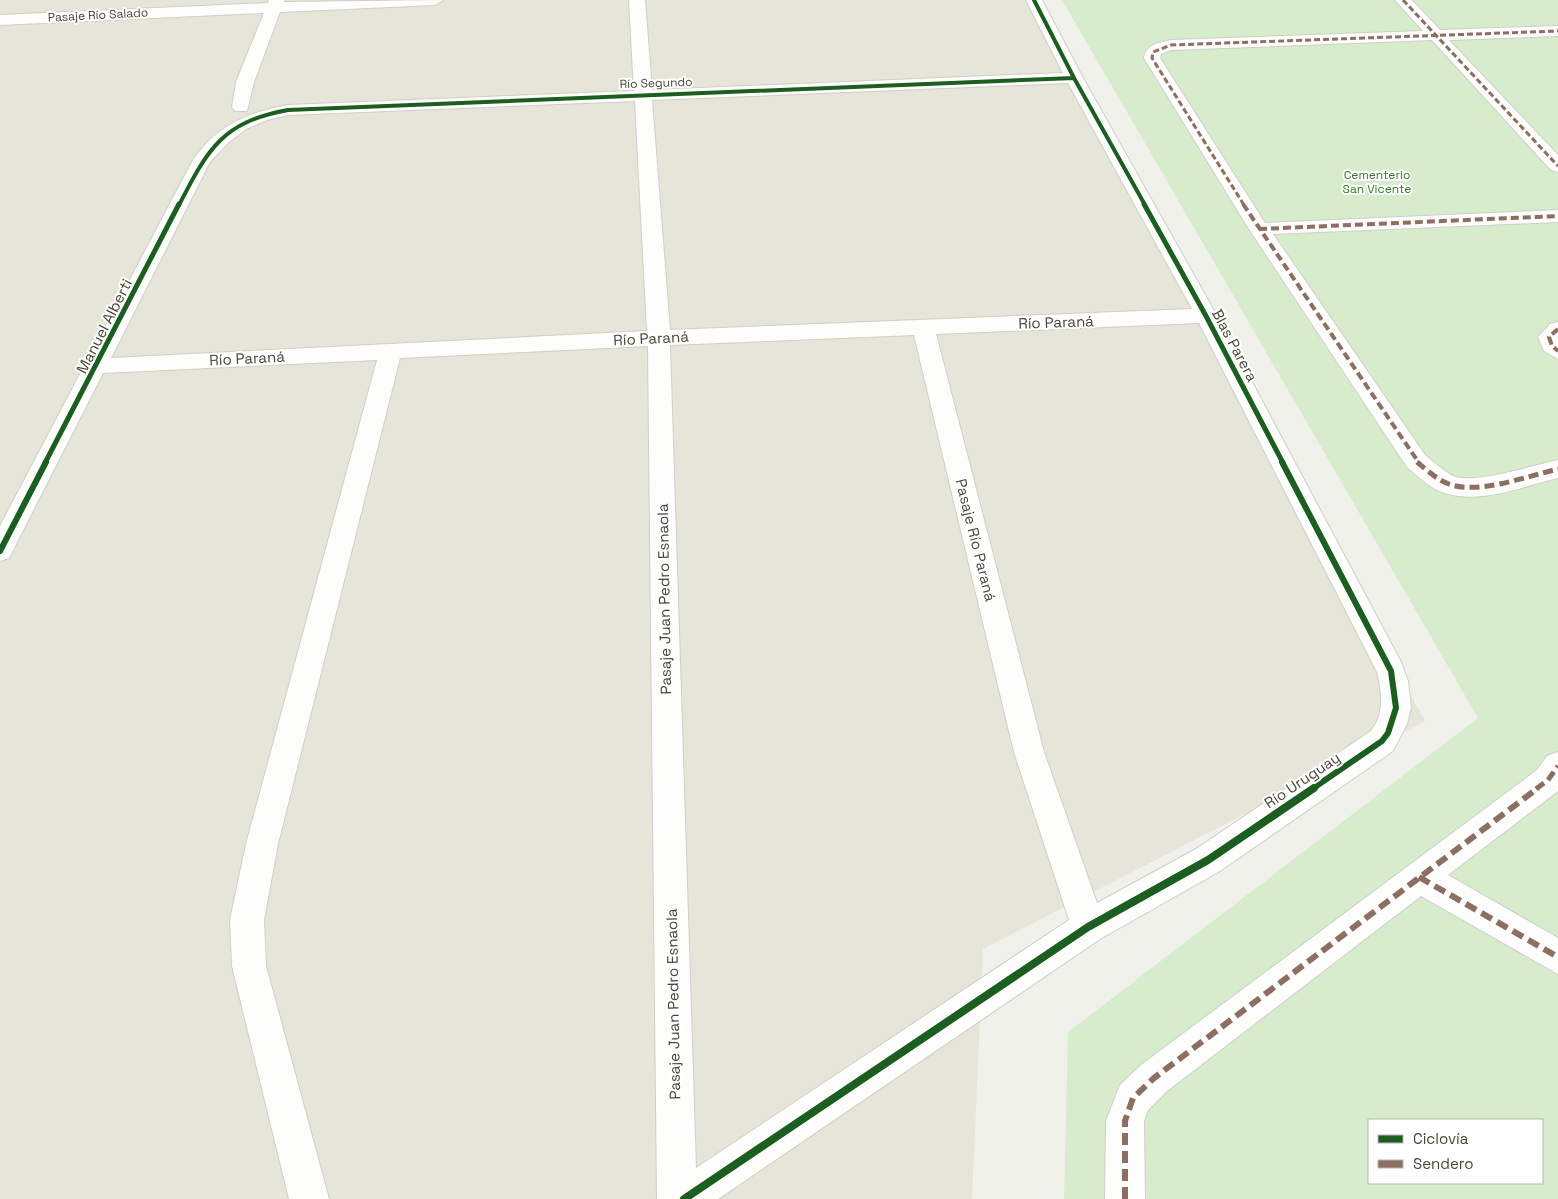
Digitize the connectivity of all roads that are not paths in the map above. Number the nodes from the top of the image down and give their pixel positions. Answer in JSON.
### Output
{"nodes":[{"id":1,"x":435,"y":0,"type":"edge"},
{"id":2,"x":637,"y":0,"type":"edge"},
{"id":3,"x":1034,"y":0,"type":"edge"},
{"id":4,"x":1404,"y":0,"type":"edge"},
{"id":5,"x":276,"y":3,"type":"edge"},
{"id":6,"x":0,"y":20,"type":"edge"},
{"id":7,"x":1558,"y":31,"type":"edge"},
{"id":8,"x":1435,"y":35,"type":"junction"},
{"id":9,"x":1074,"y":78,"type":"junction"},
{"id":10,"x":644,"y":95,"type":"junction"},
{"id":11,"x":241,"y":115,"type":"junction"},
{"id":12,"x":1558,"y":166,"type":"edge"},
{"id":13,"x":1558,"y":216,"type":"edge"},
{"id":14,"x":1260,"y":229,"type":"junction"},
{"id":15,"x":1206,"y":316,"type":"junction"},
{"id":16,"x":922,"y":327,"type":"junction"},
{"id":17,"x":1558,"y":329,"type":"edge"},
{"id":18,"x":660,"y":338,"type":"junction"},
{"id":19,"x":391,"y":351,"type":"junction"},
{"id":20,"x":1558,"y":352,"type":"edge"},
{"id":21,"x":98,"y":366,"type":"junction"},
{"id":22,"x":1558,"y":469,"type":"edge"},
{"id":23,"x":0,"y":551,"type":"edge"},
{"id":24,"x":1396,"y":709,"type":"joint"},
{"id":25,"x":1558,"y":766,"type":"edge"},
{"id":26,"x":1419,"y":877,"type":"junction"},
{"id":27,"x":1088,"y":927,"type":"junction"},
{"id":28,"x":1558,"y":957,"type":"edge"},
{"id":29,"x":309,"y":1199,"type":"edge"},
{"id":30,"x":678,"y":1199,"type":"edge"},
{"id":31,"x":684,"y":1199,"type":"edge"},
{"id":32,"x":1125,"y":1199,"type":"edge"}],
"edges":[{"from":1,"to":5,"type":"street","name":"Pasaje Río Salado"},
{"from":2,"to":10,"type":"street","name":"Pasaje Juan Pedro Esnaola"},
{"from":3,"to":9,"type":"street","name":"Blas Parera"},
{"from":4,"to":8,"type":"street"},
{"from":5,"to":6,"type":"street","name":"Pasaje Río Salado"},
{"from":5,"to":11,"type":"street"},
{"from":7,"to":8,"type":"street"},
{"from":8,"to":12,"type":"street"},
{"from":8,"to":14,"type":"street"},
{"from":9,"to":10,"type":"street","name":"Río Segundo"},
{"from":9,"to":15,"type":"street","name":"Blas Parera"},
{"from":10,"to":11,"type":"street","name":"Río Segundo"},
{"from":10,"to":18,"type":"street","name":"Pasaje Juan Pedro Esnaola"},
{"from":11,"to":21,"type":"street","name":"Manuel Alberti"},
{"from":13,"to":14,"type":"street"},
{"from":14,"to":22,"type":"street"},
{"from":15,"to":16,"type":"street","name":"Río Paraná"},
{"from":15,"to":24,"type":"street","name":"Blas Parera"},
{"from":16,"to":18,"type":"street","name":"Río Paraná"},
{"from":16,"to":27,"type":"street","name":"Pasaje Río Paraná"},
{"from":17,"to":20,"type":"street"},
{"from":18,"to":19,"type":"street","name":"Río Paraná"},
{"from":18,"to":30,"type":"street","name":"Pasaje Juan Pedro Esnaola"},
{"from":19,"to":21,"type":"street","name":"Río Paraná"},
{"from":19,"to":29,"type":"street"},
{"from":21,"to":23,"type":"street","name":"Manuel Alberti"},
{"from":24,"to":27,"type":"street","name":"Río Uruguay"},
{"from":25,"to":26,"type":"street"},
{"from":26,"to":28,"type":"street"},
{"from":26,"to":32,"type":"street"},
{"from":27,"to":31,"type":"street","name":"Río Uruguay"}]}
